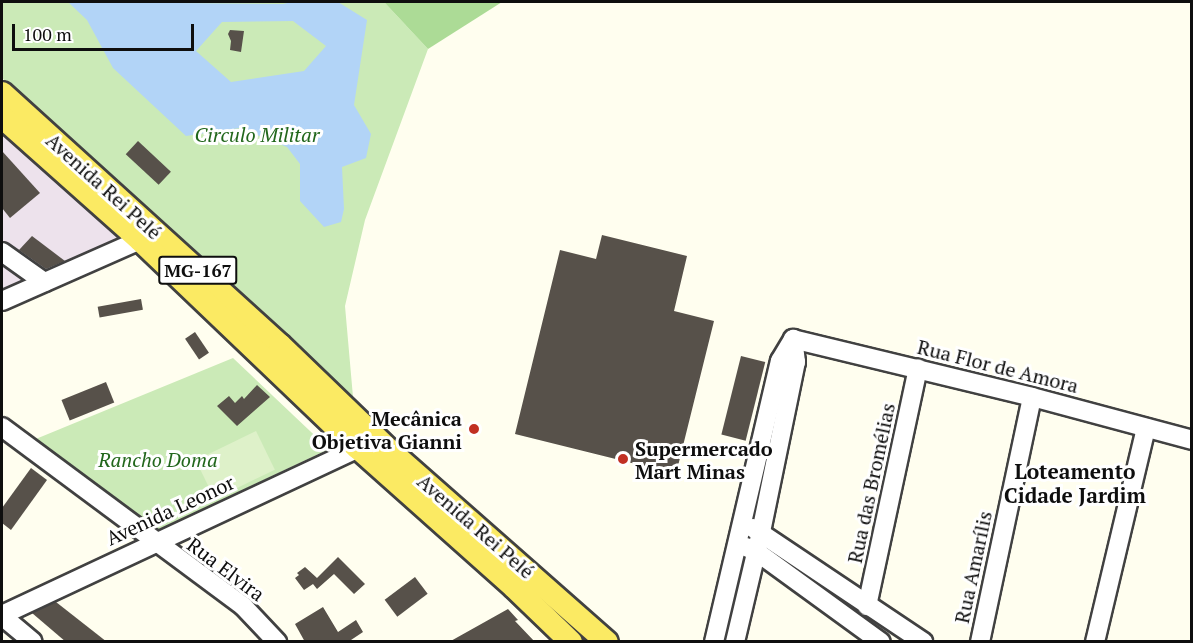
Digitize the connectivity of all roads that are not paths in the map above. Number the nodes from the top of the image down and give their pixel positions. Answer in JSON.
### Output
{"nodes":[{"id":1,"x":2,"y":93,"type":"edge"},
{"id":2,"x":2,"y":117,"type":"edge"},
{"id":3,"x":140,"y":240,"type":"junction"},
{"id":4,"x":2,"y":252,"type":"edge"},
{"id":5,"x":44,"y":282,"type":"junction"},
{"id":6,"x":2,"y":301,"type":"edge"},
{"id":7,"x":793,"y":339,"type":"junction"},
{"id":8,"x":918,"y":368,"type":"junction"},
{"id":9,"x":1032,"y":397,"type":"junction"},
{"id":10,"x":2,"y":427,"type":"edge"},
{"id":11,"x":1146,"y":428,"type":"junction"},
{"id":12,"x":1191,"y":440,"type":"edge"},
{"id":13,"x":358,"y":448,"type":"junction"},
{"id":14,"x":743,"y":524,"type":"junction"},
{"id":15,"x":761,"y":532,"type":"junction"},
{"id":16,"x":153,"y":542,"type":"junction"},
{"id":17,"x":739,"y":544,"type":"junction"},
{"id":18,"x":757,"y":552,"type":"junction"},
{"id":19,"x":867,"y":606,"type":"junction"},
{"id":20,"x":2,"y":615,"type":"edge"},
{"id":21,"x":33,"y":642,"type":"edge"},
{"id":22,"x":277,"y":642,"type":"edge"},
{"id":23,"x":571,"y":642,"type":"edge"},
{"id":24,"x":607,"y":642,"type":"edge"},
{"id":25,"x":714,"y":642,"type":"edge"},
{"id":26,"x":735,"y":642,"type":"edge"},
{"id":27,"x":880,"y":642,"type":"edge"},
{"id":28,"x":923,"y":642,"type":"edge"},
{"id":29,"x":980,"y":642,"type":"edge"},
{"id":30,"x":1095,"y":642,"type":"edge"}],
"edges":[{"from":1,"to":24,"type":"main road","name":"Avenida Rei Pelé","number":"MG-167"},
{"from":2,"to":3,"type":"main road","name":"Avenida Rei Pelé","number":"MG-167"},
{"from":3,"to":5,"type":"street"},
{"from":3,"to":13,"type":"main road","name":"Avenida Rei Pelé","number":"MG-167"},
{"from":4,"to":5,"type":"street"},
{"from":5,"to":6,"type":"street"},
{"from":7,"to":8,"type":"street","name":"Rua Flor de Amora"},
{"from":7,"to":14,"type":"street"},
{"from":7,"to":15,"type":"street"},
{"from":8,"to":9,"type":"street","name":"Rua Flor de Amora"},
{"from":8,"to":19,"type":"street","name":"Rua das Bromélias"},
{"from":9,"to":11,"type":"street","name":"Rua Flor de Amora"},
{"from":9,"to":29,"type":"street","name":"Rua Amarílis"},
{"from":10,"to":16,"type":"street","name":"Rua Elvira"},
{"from":11,"to":12,"type":"street","name":"Rua Flor de Amora"},
{"from":11,"to":30,"type":"street"},
{"from":13,"to":16,"type":"street","name":"Avenida Leonor"},
{"from":13,"to":23,"type":"main road","name":"Avenida Rei Pelé","number":"MG-167"},
{"from":14,"to":15,"type":"street"},
{"from":14,"to":17,"type":"street"},
{"from":15,"to":18,"type":"street"},
{"from":15,"to":19,"type":"street"},
{"from":16,"to":20,"type":"street","name":"Avenida Leonor"},
{"from":16,"to":22,"type":"street","name":"Rua Elvira"},
{"from":17,"to":18,"type":"street"},
{"from":17,"to":25,"type":"street"},
{"from":18,"to":26,"type":"street"},
{"from":18,"to":27,"type":"street"},
{"from":19,"to":28,"type":"street"},
{"from":20,"to":21,"type":"street"}]}
